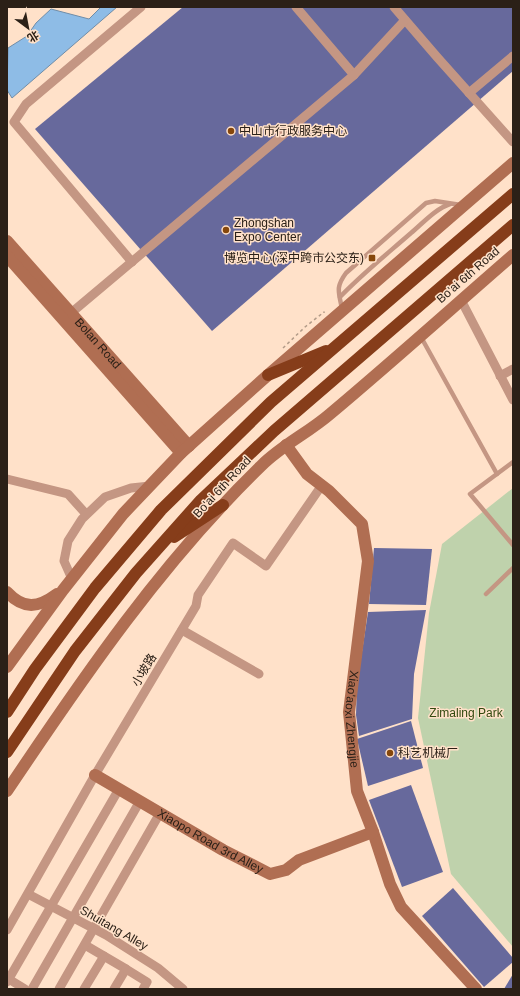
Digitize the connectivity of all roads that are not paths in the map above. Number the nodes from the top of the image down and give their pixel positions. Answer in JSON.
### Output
{"nodes":[{"id":1,"x":141,"y":7,"type":"edge"},
{"id":2,"x":394,"y":7,"type":"edge"},
{"id":3,"x":298,"y":8,"type":"edge"},
{"id":4,"x":405,"y":20,"type":"junction"},
{"id":5,"x":513,"y":56,"type":"edge"},
{"id":6,"x":354,"y":75,"type":"junction"},
{"id":7,"x":469,"y":93,"type":"junction"},
{"id":8,"x":513,"y":142,"type":"edge"},
{"id":9,"x":513,"y":162,"type":"edge"},
{"id":10,"x":513,"y":194,"type":"edge"},
{"id":11,"x":451,"y":204,"type":"junction"},
{"id":12,"x":465,"y":205,"type":"junction"},
{"id":13,"x":513,"y":225,"type":"edge"},
{"id":14,"x":7,"y":241,"type":"edge"},
{"id":15,"x":513,"y":255,"type":"edge"},
{"id":16,"x":7,"y":256,"type":"edge"},
{"id":17,"x":132,"y":262,"type":"junction"},
{"id":18,"x":340,"y":297,"type":"junction"},
{"id":19,"x":461,"y":300,"type":"junction"},
{"id":20,"x":342,"y":311,"type":"junction"},
{"id":21,"x":71,"y":313,"type":"junction"},
{"id":22,"x":420,"y":336,"type":"junction"},
{"id":23,"x":337,"y":347,"type":"junction"},
{"id":24,"x":513,"y":369,"type":"edge"},
{"id":25,"x":268,"y":375,"type":"junction"},
{"id":26,"x":500,"y":376,"type":"junction"},
{"id":27,"x":512,"y":397,"type":"edge"},
{"id":28,"x":286,"y":445,"type":"junction"},
{"id":29,"x":185,"y":449,"type":"junction"},
{"id":30,"x":513,"y":462,"type":"edge"},
{"id":31,"x":497,"y":474,"type":"junction"},
{"id":32,"x":7,"y":479,"type":"edge"},
{"id":33,"x":150,"y":486,"type":"junction"},
{"id":34,"x":322,"y":486,"type":"junction"},
{"id":35,"x":223,"y":505,"type":"junction"},
{"id":36,"x":86,"y":514,"type":"junction"},
{"id":37,"x":513,"y":545,"type":"edge"},
{"id":38,"x":159,"y":547,"type":"junction"},
{"id":39,"x":513,"y":568,"type":"edge"},
{"id":40,"x":72,"y":579,"type":"junction"},
{"id":41,"x":63,"y":590,"type":"junction"},
{"id":42,"x":7,"y":592,"type":"edge"},
{"id":43,"x":486,"y":594,"type":"dead end"},
{"id":44,"x":182,"y":630,"type":"junction"},
{"id":45,"x":7,"y":666,"type":"edge"},
{"id":46,"x":259,"y":674,"type":"dead end"},
{"id":47,"x":7,"y":712,"type":"edge"},
{"id":48,"x":7,"y":752,"type":"edge"},
{"id":49,"x":95,"y":775,"type":"junction"},
{"id":50,"x":119,"y":789,"type":"junction"},
{"id":51,"x":7,"y":791,"type":"edge"},
{"id":52,"x":140,"y":801,"type":"junction"},
{"id":53,"x":160,"y":813,"type":"junction"},
{"id":54,"x":373,"y":832,"type":"junction"},
{"id":55,"x":28,"y":894,"type":"junction"},
{"id":56,"x":51,"y":906,"type":"junction"},
{"id":57,"x":73,"y":918,"type":"junction"},
{"id":58,"x":94,"y":929,"type":"junction"},
{"id":59,"x":7,"y":930,"type":"edge"},
{"id":60,"x":85,"y":945,"type":"junction"},
{"id":61,"x":104,"y":956,"type":"junction"},
{"id":62,"x":126,"y":969,"type":"junction"},
{"id":63,"x":8,"y":980,"type":"edge"},
{"id":64,"x":25,"y":989,"type":"edge"},
{"id":65,"x":32,"y":989,"type":"edge"},
{"id":66,"x":59,"y":989,"type":"edge"},
{"id":67,"x":84,"y":989,"type":"edge"},
{"id":68,"x":114,"y":989,"type":"edge"},
{"id":69,"x":143,"y":989,"type":"edge"},
{"id":70,"x":183,"y":989,"type":"edge"},
{"id":71,"x":476,"y":989,"type":"edge"}],
"edges":[{"from":1,"to":17,"type":"street"},
{"from":2,"to":4,"type":"street"},
{"from":3,"to":6,"type":"street"},
{"from":4,"to":6,"type":"street"},
{"from":4,"to":7,"type":"street"},
{"from":5,"to":7,"type":"street"},
{"from":6,"to":17,"type":"street"},
{"from":7,"to":8,"type":"street"},
{"from":9,"to":12,"type":"street"},
{"from":10,"to":23,"type":"highway","name":"Bo'ai 6th Road"},
{"from":11,"to":12,"type":"lane"},
{"from":11,"to":18,"type":"lane"},
{"from":11,"to":18,"type":"lane"},
{"from":12,"to":20,"type":"street"},
{"from":13,"to":38,"type":"highway","name":"Bo'ai 6th Road"},
{"from":14,"to":21,"type":"street","name":"Bolan Road"},
{"from":15,"to":19,"type":"street","name":"Bo'ai 6th Road"},
{"from":16,"to":29,"type":"street","name":"Bolan Road"},
{"from":17,"to":21,"type":"street"},
{"from":18,"to":20,"type":"lane"},
{"from":19,"to":22,"type":"street","name":"Bo'ai 6th Road"},
{"from":19,"to":26,"type":"street"},
{"from":20,"to":25,"type":"street"},
{"from":21,"to":29,"type":"street","name":"Bolan Road"},
{"from":22,"to":28,"type":"street","name":"Bo'ai 6th Road"},
{"from":22,"to":31,"type":"lane"},
{"from":23,"to":25,"type":"highway"},
{"from":23,"to":47,"type":"highway","name":"Bo'ai 6th Road"},
{"from":24,"to":26,"type":"street"},
{"from":25,"to":29,"type":"street"},
{"from":26,"to":27,"type":"street"},
{"from":28,"to":34,"type":"street","name":"Xiao'aoxi Zhengjie"},
{"from":28,"to":35,"type":"street","name":"Bo'ai 6th Road"},
{"from":29,"to":33,"type":"street"},
{"from":30,"to":31,"type":"lane"},
{"from":31,"to":37,"type":"lane"},
{"from":32,"to":36,"type":"street"},
{"from":33,"to":36,"type":"street"},
{"from":33,"to":40,"type":"street"},
{"from":34,"to":44,"type":"street","name":"小坡路"},
{"from":34,"to":54,"type":"street","name":"Xiao'aoxi Zhengjie"},
{"from":35,"to":38,"type":"highway"},
{"from":35,"to":51,"type":"street","name":"Bo'ai 6th Road"},
{"from":36,"to":40,"type":"street"},
{"from":38,"to":48,"type":"highway","name":"Bo'ai 6th Road"},
{"from":39,"to":43,"type":"lane"},
{"from":40,"to":41,"type":"street"},
{"from":41,"to":42,"type":"street"},
{"from":41,"to":45,"type":"street"},
{"from":44,"to":46,"type":"street"},
{"from":44,"to":49,"type":"street","name":"小坡路"},
{"from":49,"to":50,"type":"street","name":"Xiaopo Road 3rd Alley"},
{"from":49,"to":55,"type":"street","name":"小坡路"},
{"from":50,"to":52,"type":"street","name":"Xiaopo Road 3rd Alley"},
{"from":50,"to":56,"type":"street"},
{"from":52,"to":53,"type":"street","name":"Xiaopo Road 3rd Alley"},
{"from":52,"to":57,"type":"street"},
{"from":53,"to":54,"type":"street","name":"Xiaopo Road 3rd Alley"},
{"from":53,"to":58,"type":"street"},
{"from":54,"to":71,"type":"street","name":"Xiao'aoxi Zhengjie"},
{"from":55,"to":56,"type":"street","name":"Shuitang Alley"},
{"from":55,"to":59,"type":"street","name":"小坡路"},
{"from":56,"to":57,"type":"street","name":"Shuitang Alley"},
{"from":56,"to":63,"type":"street"},
{"from":57,"to":58,"type":"street","name":"Shuitang Alley"},
{"from":57,"to":65,"type":"street"},
{"from":58,"to":60,"type":"street"},
{"from":58,"to":70,"type":"street","name":"Shuitang Alley"},
{"from":60,"to":61,"type":"street"},
{"from":60,"to":66,"type":"street"},
{"from":61,"to":62,"type":"street"},
{"from":61,"to":67,"type":"street"},
{"from":62,"to":68,"type":"street"},
{"from":62,"to":69,"type":"street"},
{"from":63,"to":64,"type":"street"}]}
